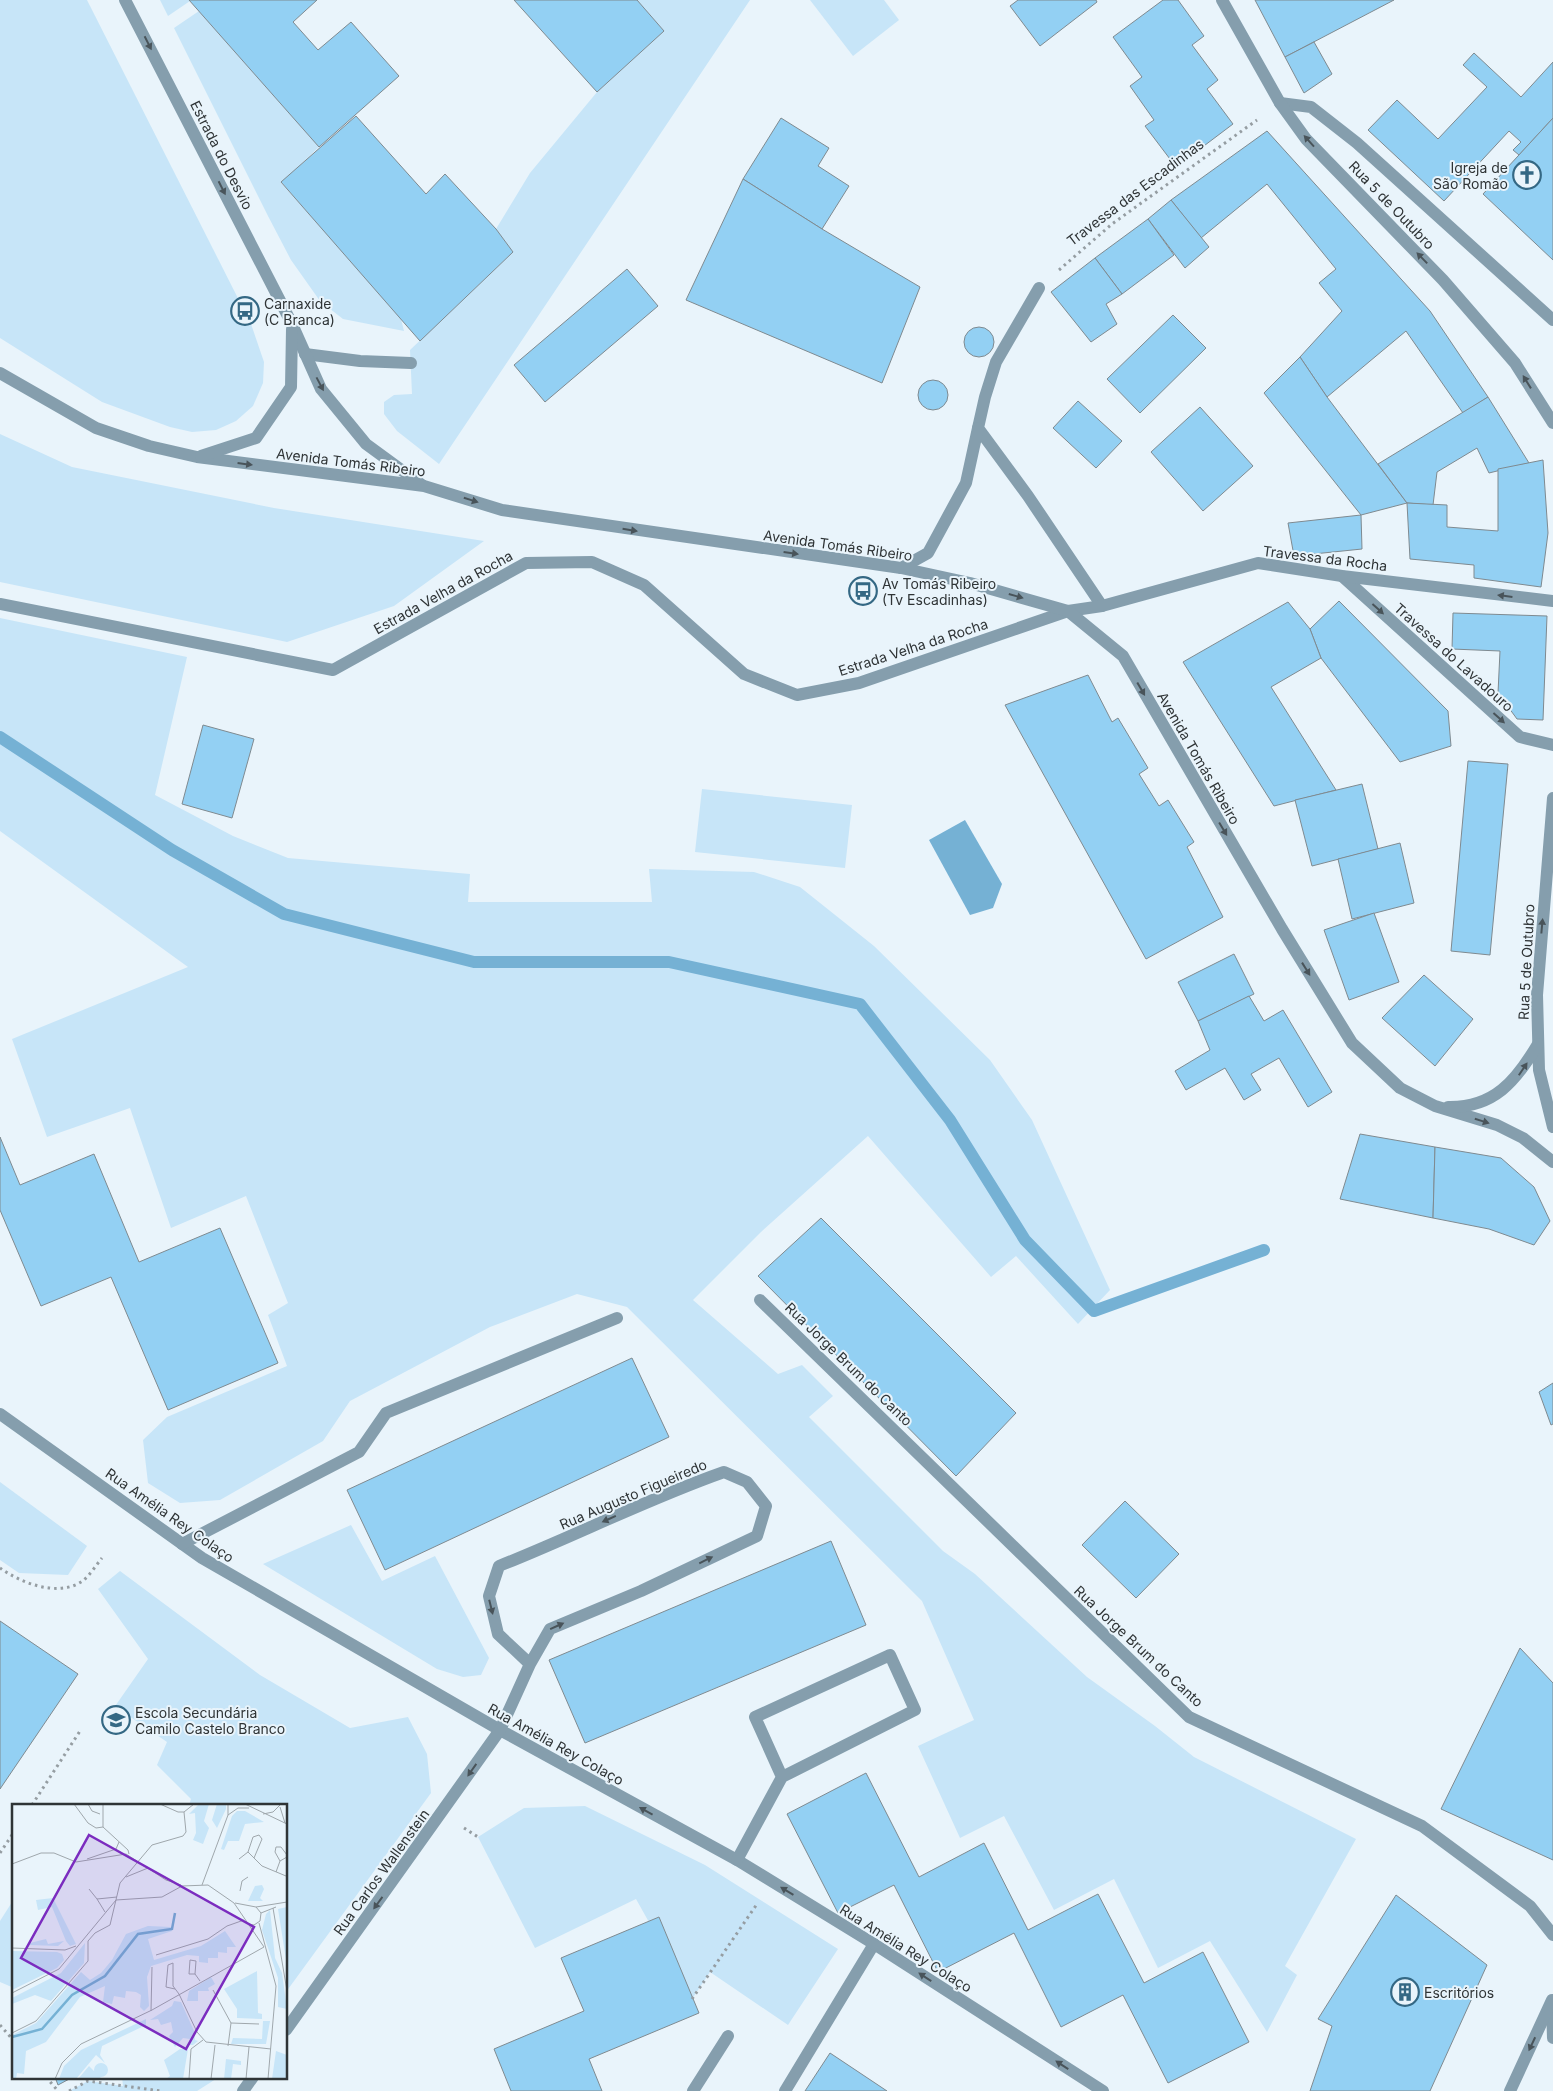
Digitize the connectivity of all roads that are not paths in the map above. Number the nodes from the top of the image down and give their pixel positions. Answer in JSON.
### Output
{"nodes":[{"id":1,"x":125,"y":0,"type":"edge"},
{"id":2,"x":1222,"y":0,"type":"edge"},
{"id":3,"x":1280,"y":103,"type":"junction"},
{"id":4,"x":1038,"y":288,"type":"road end"},
{"id":5,"x":1553,"y":320,"type":"edge"},
{"id":6,"x":292,"y":324,"type":"junction"},
{"id":7,"x":305,"y":354,"type":"junction"},
{"id":8,"x":411,"y":363,"type":"dead end"},
{"id":9,"x":0,"y":373,"type":"edge"},
{"id":10,"x":1553,"y":423,"type":"edge"},
{"id":11,"x":978,"y":428,"type":"junction"},
{"id":12,"x":197,"y":457,"type":"junction"},
{"id":13,"x":424,"y":486,"type":"junction"},
{"id":14,"x":901,"y":568,"type":"junction"},
{"id":15,"x":1342,"y":576,"type":"junction"},
{"id":16,"x":1553,"y":601,"type":"edge"},
{"id":17,"x":0,"y":604,"type":"edge"},
{"id":18,"x":1102,"y":606,"type":"junction"},
{"id":19,"x":1068,"y":611,"type":"junction"},
{"id":20,"x":1553,"y":745,"type":"edge"},
{"id":21,"x":1553,"y":798,"type":"edge"},
{"id":22,"x":1538,"y":1044,"type":"junction"},
{"id":23,"x":1435,"y":1106,"type":"junction"},
{"id":24,"x":1553,"y":1127,"type":"edge"},
{"id":25,"x":1553,"y":1162,"type":"edge"},
{"id":26,"x":760,"y":1300,"type":"dead end"},
{"id":27,"x":617,"y":1318,"type":"dead end"},
{"id":28,"x":0,"y":1414,"type":"edge"},
{"id":29,"x":182,"y":1544,"type":"junction"},
{"id":30,"x":530,"y":1664,"type":"junction"},
{"id":31,"x":500,"y":1730,"type":"junction"},
{"id":32,"x":782,"y":1777,"type":"junction"},
{"id":33,"x":736,"y":1860,"type":"junction"},
{"id":34,"x":1553,"y":1935,"type":"edge"},
{"id":35,"x":874,"y":1944,"type":"junction"},
{"id":36,"x":1553,"y":1999,"type":"edge"},
{"id":37,"x":288,"y":2027,"type":"edge"},
{"id":38,"x":728,"y":2036,"type":"dead end"},
{"id":39,"x":1553,"y":2038,"type":"edge"},
{"id":40,"x":252,"y":2078,"type":"edge"},
{"id":41,"x":243,"y":2091,"type":"edge"},
{"id":42,"x":694,"y":2091,"type":"edge"},
{"id":43,"x":784,"y":2091,"type":"edge"},
{"id":44,"x":1103,"y":2091,"type":"edge"},
{"id":45,"x":1510,"y":2091,"type":"edge"}],
"edges":[{"from":1,"to":6,"type":"street","name":"Estrada do Desvio","one_way":true},
{"from":2,"to":3,"type":"street","name":"Rua 5 de Outubro"},
{"from":3,"to":5,"type":"street"},
{"from":10,"to":3,"type":"street","name":"Rua 5 de Outubro","one_way":true},
{"from":4,"to":11,"type":"street"},
{"from":6,"to":7,"type":"street","name":"Estrada do Desvio"},
{"from":6,"to":12,"type":"street","name":"Estrada do Desvio"},
{"from":7,"to":8,"type":"street"},
{"from":7,"to":13,"type":"street","name":"Estrada do Desvio","one_way":true},
{"from":9,"to":12,"type":"street","name":"Avenida Tomás Ribeiro"},
{"from":11,"to":14,"type":"street"},
{"from":11,"to":18,"type":"street"},
{"from":12,"to":13,"type":"street","name":"Avenida Tomás Ribeiro","one_way":true},
{"from":13,"to":14,"type":"street","name":"Avenida Tomás Ribeiro","one_way":true},
{"from":14,"to":19,"type":"street","name":"Avenida Tomás Ribeiro","one_way":true},
{"from":16,"to":15,"type":"street","name":"Travessa da Rocha","one_way":true},
{"from":15,"to":18,"type":"street","name":"Travessa da Rocha"},
{"from":15,"to":20,"type":"street","name":"Travessa do Lavadouro","one_way":true},
{"from":17,"to":19,"type":"street","name":"Estrada Velha da Rocha"},
{"from":18,"to":19,"type":"street","name":"Travessa da Rocha"},
{"from":19,"to":23,"type":"street","name":"Avenida Tomás Ribeiro","one_way":true},
{"from":22,"to":21,"type":"street","name":"Rua 5 de Outubro","one_way":true},
{"from":23,"to":22,"type":"street","name":"Avenida Tomás Ribeiro","one_way":true},
{"from":22,"to":24,"type":"street","name":"Rua 5 de Outubro"},
{"from":23,"to":25,"type":"street","name":"Avenida Tomás Ribeiro","one_way":true},
{"from":26,"to":34,"type":"street","name":"Rua Jorge Brum do Canto"},
{"from":27,"to":29,"type":"street"},
{"from":28,"to":29,"type":"street","name":"Rua Amélia Rey Colaço"},
{"from":29,"to":31,"type":"street","name":"Rua Amélia Rey Colaço"},
{"from":30,"to":30,"type":"street","name":"Rua Augusto Figueiredo","one_way":true},
{"from":30,"to":31,"type":"street","name":"Rua Carlos Wallenstein"},
{"from":33,"to":31,"type":"street","name":"Rua Amélia Rey Colaço","one_way":true},
{"from":31,"to":37,"type":"street","name":"Rua Carlos Wallenstein","one_way":true},
{"from":32,"to":32,"type":"street"},
{"from":32,"to":33,"type":"street"},
{"from":35,"to":33,"type":"street","name":"Rua Amélia Rey Colaço","one_way":true},
{"from":35,"to":43,"type":"street"},
{"from":44,"to":35,"type":"street","name":"Rua Amélia Rey Colaço","one_way":true},
{"from":36,"to":39,"type":"street"},
{"from":36,"to":45,"type":"street","one_way":true},
{"from":38,"to":42,"type":"street"},
{"from":40,"to":41,"type":"street"}]}
